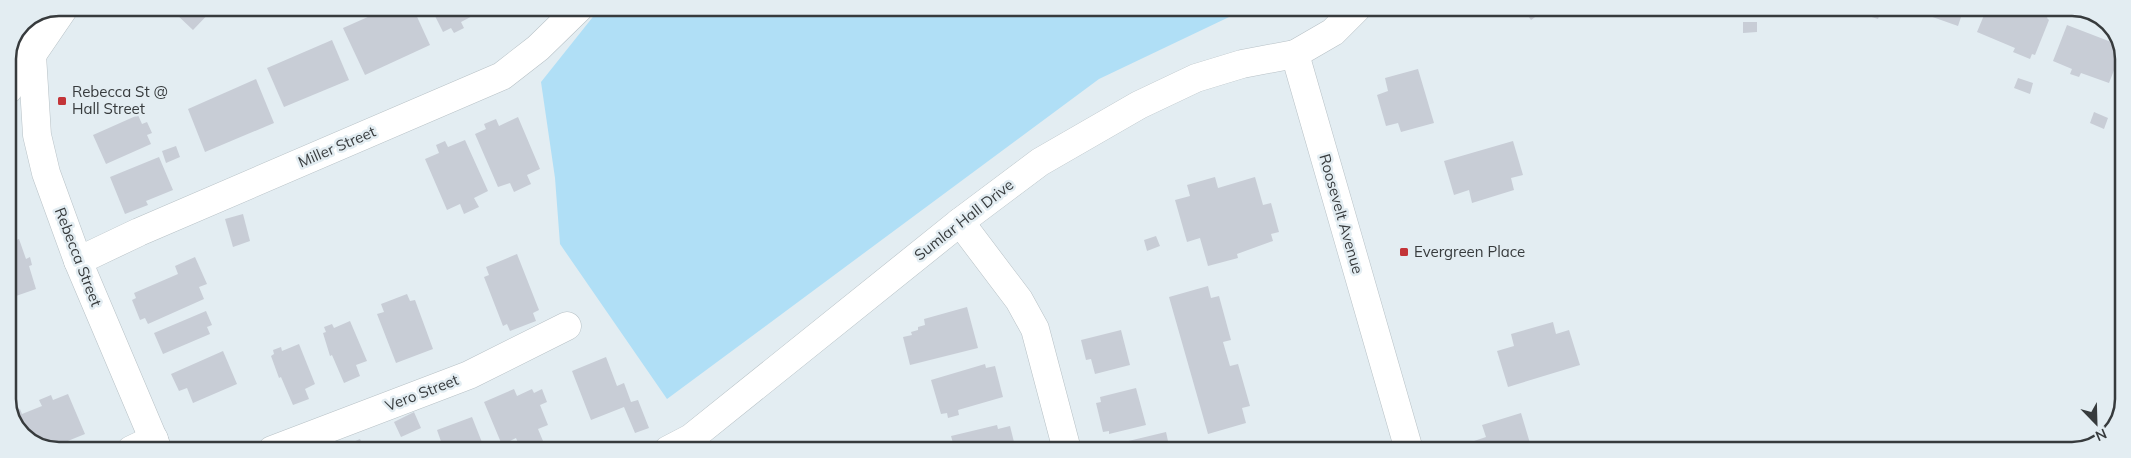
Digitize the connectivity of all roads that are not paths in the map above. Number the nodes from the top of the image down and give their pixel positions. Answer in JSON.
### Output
{"nodes":[{"id":1,"x":59,"y":16,"type":"edge"},
{"id":2,"x":571,"y":16,"type":"edge"},
{"id":3,"x":1350,"y":16,"type":"edge"},
{"id":4,"x":28,"y":30,"type":"edge"},
{"id":5,"x":1295,"y":54,"type":"junction"},
{"id":6,"x":32,"y":55,"type":"junction"},
{"id":7,"x":16,"y":78,"type":"edge"},
{"id":8,"x":960,"y":222,"type":"junction"},
{"id":9,"x":78,"y":261,"type":"junction"},
{"id":10,"x":567,"y":326,"type":"dead end"},
{"id":11,"x":146,"y":442,"type":"edge"},
{"id":12,"x":293,"y":442,"type":"edge"},
{"id":13,"x":683,"y":442,"type":"edge"},
{"id":14,"x":1065,"y":442,"type":"edge"},
{"id":15,"x":1407,"y":442,"type":"edge"}],
"edges":[{"from":1,"to":6,"type":"street"},
{"from":2,"to":9,"type":"street","name":"Miller Street"},
{"from":3,"to":5,"type":"street"},
{"from":4,"to":6,"type":"street","name":"Rebecca Street"},
{"from":5,"to":8,"type":"street","name":"Sumlar Hall Drive"},
{"from":5,"to":15,"type":"street","name":"Roosevelt Avenue"},
{"from":6,"to":7,"type":"street"},
{"from":6,"to":9,"type":"street","name":"Rebecca Street"},
{"from":8,"to":13,"type":"street","name":"Sumlar Hall Drive"},
{"from":8,"to":14,"type":"street"},
{"from":9,"to":11,"type":"street","name":"Rebecca Street"},
{"from":10,"to":12,"type":"street","name":"Vero Street"}]}
